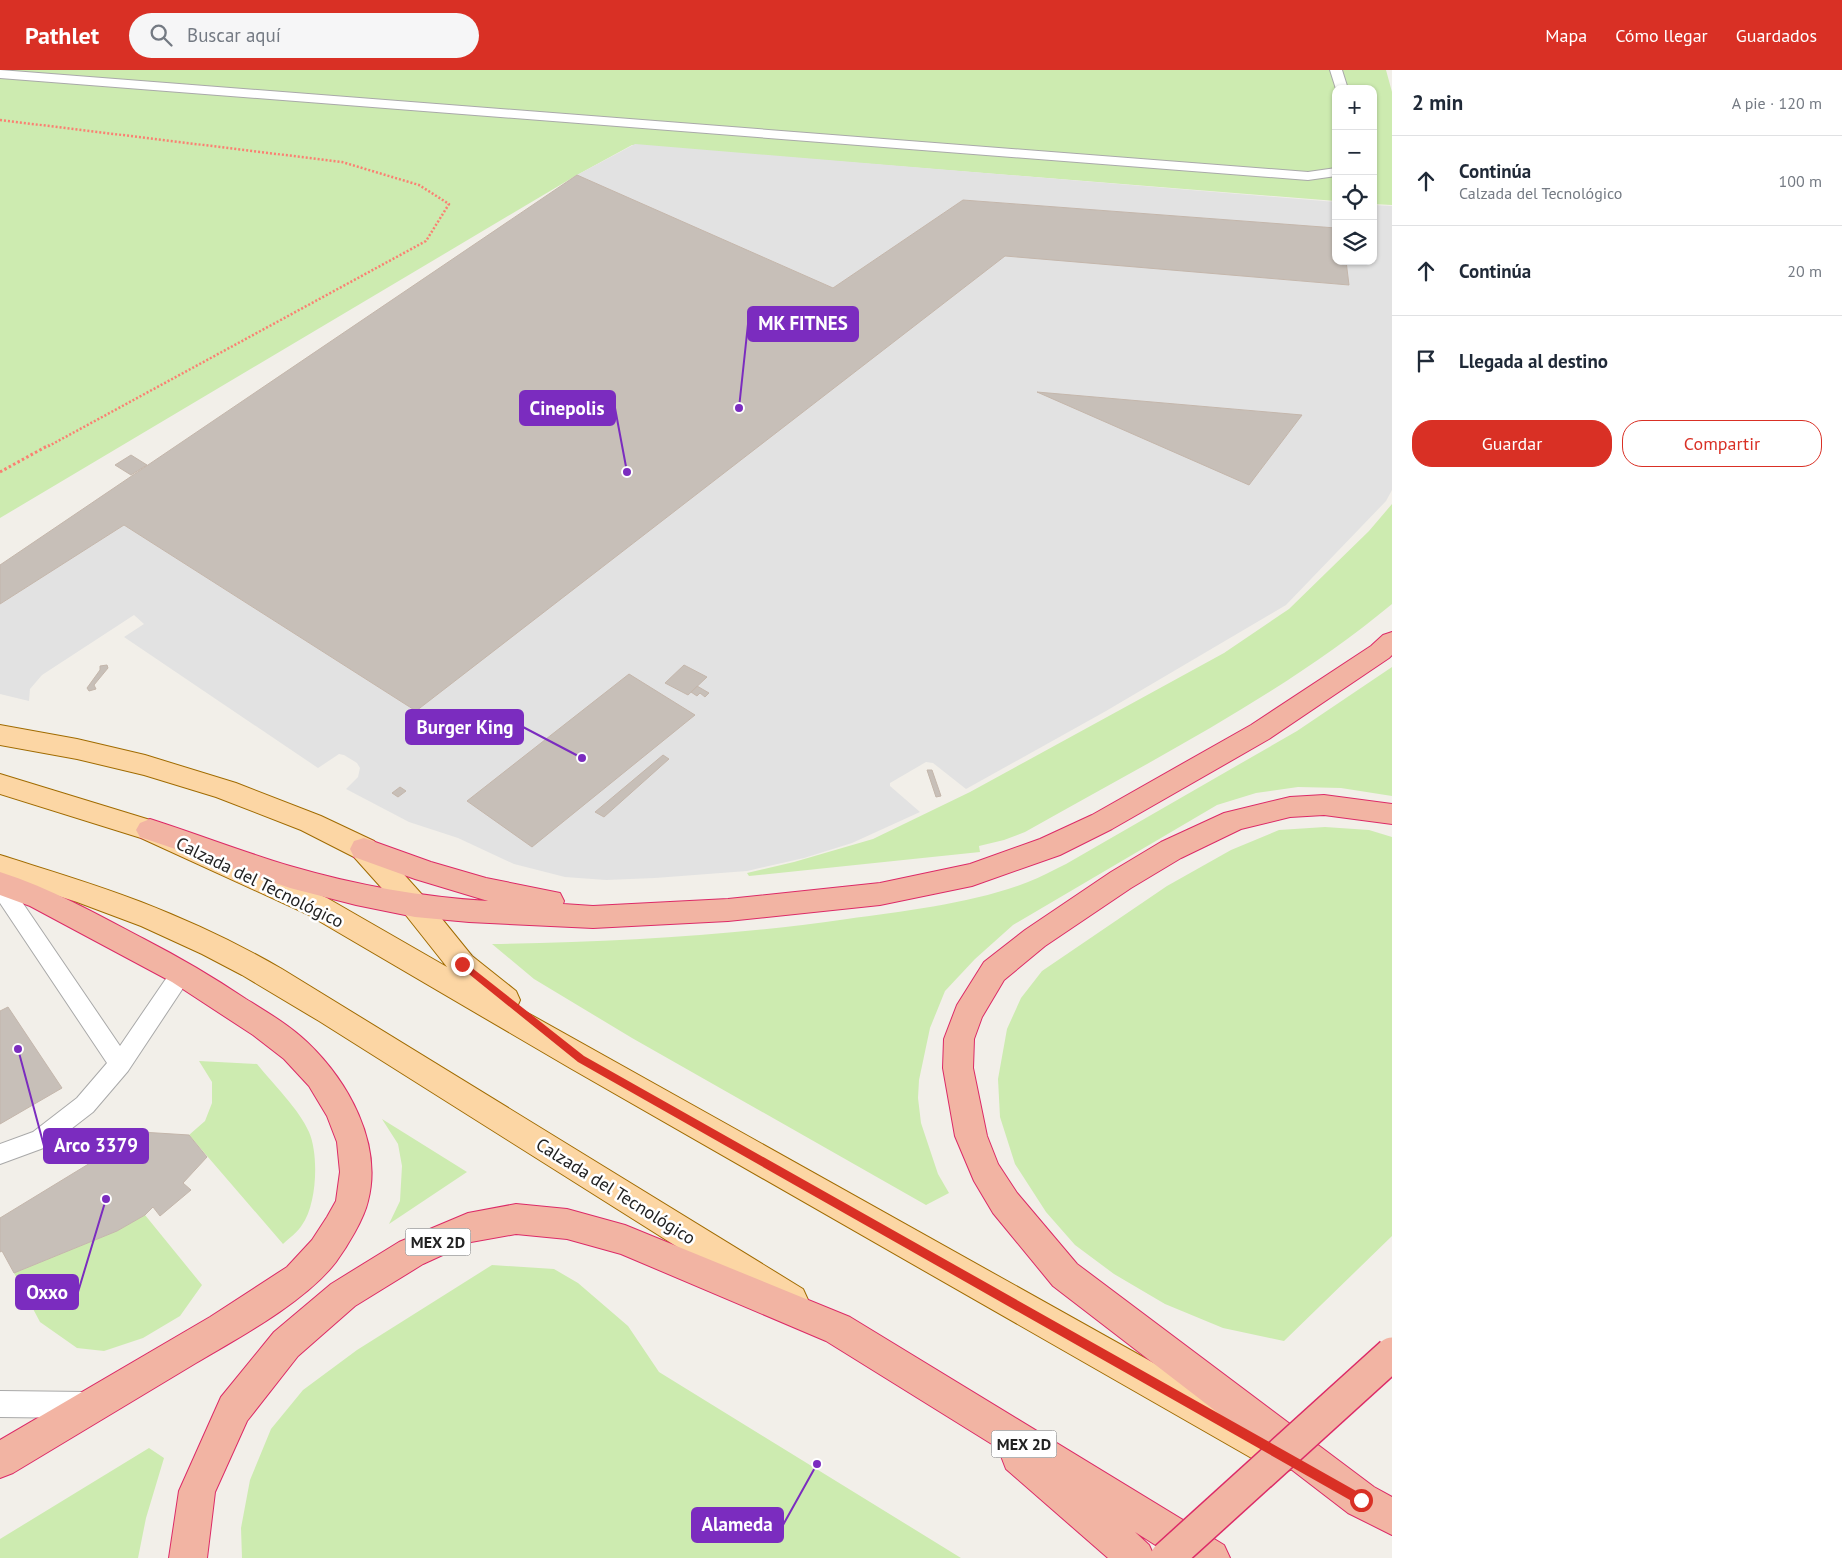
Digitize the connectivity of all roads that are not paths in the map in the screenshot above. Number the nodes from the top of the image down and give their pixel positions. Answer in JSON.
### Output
{"nodes":[{"id":1,"x":1336,"y":70,"type":"edge"},
{"id":2,"x":0,"y":74,"type":"edge"},
{"id":3,"x":1341,"y":85,"type":"edge"},
{"id":4,"x":1332,"y":173,"type":"edge"},
{"id":5,"x":1392,"y":641,"type":"edge"},
{"id":6,"x":0,"y":735,"type":"edge"},
{"id":7,"x":0,"y":784,"type":"edge"},
{"id":8,"x":1392,"y":814,"type":"edge"},
{"id":9,"x":150,"y":830,"type":"junction"},
{"id":10,"x":364,"y":849,"type":"junction"},
{"id":11,"x":0,"y":866,"type":"edge"},
{"id":12,"x":0,"y":884,"type":"edge"},
{"id":13,"x":415,"y":906,"type":"junction"},
{"id":14,"x":728,"y":910,"type":"junction"},
{"id":15,"x":182,"y":973,"type":"junction"},
{"id":16,"x":581,"y":1059,"type":"junction"},
{"id":17,"x":120,"y":1064,"type":"junction"},
{"id":18,"x":0,"y":1154,"type":"edge"},
{"id":19,"x":838,"y":1329,"type":"junction"},
{"id":20,"x":1392,"y":1354,"type":"edge"},
{"id":21,"x":0,"y":1404,"type":"edge"},
{"id":22,"x":94,"y":1405,"type":"junction"},
{"id":23,"x":959,"y":1405,"type":"junction"},
{"id":24,"x":0,"y":1460,"type":"edge"},
{"id":25,"x":1361,"y":1500,"type":"junction"},
{"id":26,"x":1392,"y":1517,"type":"edge"},
{"id":27,"x":188,"y":1558,"type":"edge"},
{"id":28,"x":1136,"y":1558,"type":"edge"},
{"id":29,"x":1167,"y":1558,"type":"edge"},
{"id":30,"x":1211,"y":1558,"type":"edge"}],
"edges":[{"from":1,"to":3,"type":"lane"},
{"from":2,"to":4,"type":"lane"},
{"from":5,"to":14,"type":"highway"},
{"from":6,"to":10,"type":"main road"},
{"from":7,"to":9,"type":"main road","name":"Calzada del Tecnológico"},
{"from":8,"to":25,"type":"highway"},
{"from":9,"to":13,"type":"highway"},
{"from":9,"to":16,"type":"main road","name":"Calzada del Tecnológico"},
{"from":10,"to":13,"type":"main road"},
{"from":10,"to":14,"type":"highway"},
{"from":11,"to":19,"type":"main road","name":"Calzada del Tecnológico"},
{"from":12,"to":15,"type":"highway"},
{"from":12,"to":17,"type":"lane"},
{"from":13,"to":14,"type":"highway"},
{"from":13,"to":16,"type":"main road"},
{"from":15,"to":17,"type":"lane"},
{"from":15,"to":22,"type":"highway"},
{"from":16,"to":25,"type":"main road","name":"Calzada del Tecnológico"},
{"from":17,"to":18,"type":"lane"},
{"from":19,"to":23,"type":"highway","name":"Calzada del Tecnológico","number":"MEX 2D"},
{"from":19,"to":27,"type":"highway","number":"MEX 2D"},
{"from":20,"to":29,"type":"highway","bridge":true},
{"from":21,"to":22,"type":"lane"},
{"from":22,"to":24,"type":"highway"},
{"from":23,"to":28,"type":"highway"},
{"from":23,"to":30,"type":"highway","name":"Calzada del Tecnológico","number":"MEX 2D"},
{"from":25,"to":26,"type":"highway","name":"Calzada del Tecnológico"}]}
